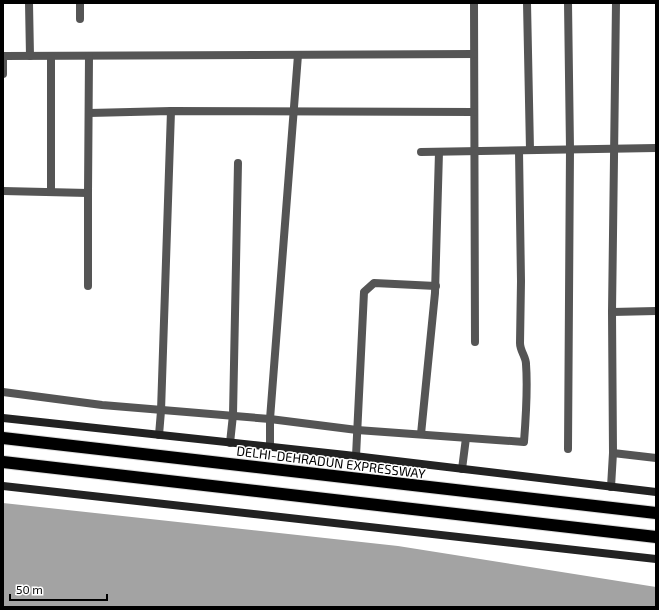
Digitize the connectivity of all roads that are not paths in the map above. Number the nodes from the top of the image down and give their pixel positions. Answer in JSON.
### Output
{"nodes":[{"id":1,"x":29,"y":3,"type":"edge"},
{"id":2,"x":80,"y":3,"type":"edge"},
{"id":3,"x":474,"y":3,"type":"edge"},
{"id":4,"x":527,"y":3,"type":"edge"},
{"id":5,"x":568,"y":3,"type":"edge"},
{"id":6,"x":616,"y":3,"type":"edge"},
{"id":7,"x":80,"y":19,"type":"dead end"},
{"id":8,"x":474,"y":54,"type":"junction"},
{"id":9,"x":298,"y":55,"type":"junction"},
{"id":10,"x":3,"y":56,"type":"edge"},
{"id":11,"x":30,"y":56,"type":"junction"},
{"id":12,"x":51,"y":56,"type":"junction"},
{"id":13,"x":89,"y":56,"type":"junction"},
{"id":14,"x":3,"y":74,"type":"edge"},
{"id":15,"x":171,"y":111,"type":"junction"},
{"id":16,"x":294,"y":111,"type":"junction"},
{"id":17,"x":474,"y":112,"type":"junction"},
{"id":18,"x":89,"y":113,"type":"junction"},
{"id":19,"x":656,"y":148,"type":"edge"},
{"id":20,"x":570,"y":149,"type":"junction"},
{"id":21,"x":614,"y":149,"type":"junction"},
{"id":22,"x":530,"y":150,"type":"junction"},
{"id":23,"x":474,"y":151,"type":"junction"},
{"id":24,"x":518,"y":151,"type":"junction"},
{"id":25,"x":421,"y":152,"type":"dead end"},
{"id":26,"x":439,"y":152,"type":"junction"},
{"id":27,"x":238,"y":163,"type":"dead end"},
{"id":28,"x":3,"y":191,"type":"edge"},
{"id":29,"x":51,"y":192,"type":"junction"},
{"id":30,"x":88,"y":193,"type":"junction"},
{"id":31,"x":88,"y":286,"type":"dead end"},
{"id":32,"x":436,"y":286,"type":"junction"},
{"id":33,"x":656,"y":311,"type":"edge"},
{"id":34,"x":612,"y":312,"type":"junction"},
{"id":35,"x":475,"y":342,"type":"dead end"},
{"id":36,"x":3,"y":392,"type":"edge"},
{"id":37,"x":161,"y":412,"type":"junction"},
{"id":38,"x":233,"y":417,"type":"junction"},
{"id":39,"x":3,"y":418,"type":"edge"},
{"id":40,"x":270,"y":420,"type":"junction"},
{"id":41,"x":357,"y":432,"type":"junction"},
{"id":42,"x":422,"y":434,"type":"junction"},
{"id":43,"x":159,"y":436,"type":"junction"},
{"id":44,"x":3,"y":438,"type":"edge"},
{"id":45,"x":466,"y":441,"type":"junction"},
{"id":46,"x":230,"y":443,"type":"junction"},
{"id":47,"x":270,"y":447,"type":"junction"},
{"id":48,"x":568,"y":449,"type":"dead end"},
{"id":49,"x":656,"y":452,"type":"edge"},
{"id":50,"x":356,"y":456,"type":"junction"},
{"id":51,"x":613,"y":456,"type":"junction"},
{"id":52,"x":644,"y":456,"type":"junction"},
{"id":53,"x":656,"y":458,"type":"edge"},
{"id":54,"x":3,"y":462,"type":"edge"},
{"id":55,"x":462,"y":469,"type":"junction"},
{"id":56,"x":3,"y":486,"type":"edge"},
{"id":57,"x":611,"y":487,"type":"junction"},
{"id":58,"x":656,"y":492,"type":"edge"},
{"id":59,"x":656,"y":513,"type":"edge"},
{"id":60,"x":656,"y":537,"type":"edge"},
{"id":61,"x":656,"y":560,"type":"edge"}],
"edges":[{"from":1,"to":11,"type":"street"},
{"from":2,"to":7,"type":"street"},
{"from":3,"to":8,"type":"street"},
{"from":4,"to":22,"type":"street"},
{"from":5,"to":20,"type":"street"},
{"from":6,"to":21,"type":"street"},
{"from":8,"to":9,"type":"street"},
{"from":8,"to":17,"type":"street"},
{"from":9,"to":13,"type":"street"},
{"from":9,"to":16,"type":"street"},
{"from":10,"to":11,"type":"street"},
{"from":10,"to":14,"type":"street"},
{"from":11,"to":12,"type":"street"},
{"from":12,"to":13,"type":"street"},
{"from":12,"to":29,"type":"street"},
{"from":13,"to":18,"type":"street"},
{"from":15,"to":16,"type":"street"},
{"from":15,"to":18,"type":"street"},
{"from":15,"to":37,"type":"street"},
{"from":16,"to":17,"type":"street"},
{"from":16,"to":40,"type":"street"},
{"from":17,"to":23,"type":"street"},
{"from":18,"to":30,"type":"street"},
{"from":19,"to":21,"type":"street"},
{"from":20,"to":21,"type":"street"},
{"from":20,"to":22,"type":"street"},
{"from":20,"to":48,"type":"street"},
{"from":21,"to":34,"type":"street"},
{"from":22,"to":24,"type":"street"},
{"from":23,"to":24,"type":"street"},
{"from":23,"to":26,"type":"street"},
{"from":23,"to":35,"type":"street"},
{"from":24,"to":45,"type":"street"},
{"from":25,"to":26,"type":"street"},
{"from":26,"to":32,"type":"street"},
{"from":27,"to":38,"type":"street"},
{"from":28,"to":29,"type":"street"},
{"from":29,"to":30,"type":"street"},
{"from":30,"to":31,"type":"street"},
{"from":32,"to":41,"type":"street"},
{"from":32,"to":42,"type":"street"},
{"from":33,"to":34,"type":"street"},
{"from":34,"to":51,"type":"street"},
{"from":36,"to":37,"type":"street"},
{"from":37,"to":38,"type":"street"},
{"from":37,"to":43,"type":"street"},
{"from":38,"to":40,"type":"street"},
{"from":38,"to":46,"type":"street"},
{"from":39,"to":43,"type":"street"},
{"from":40,"to":41,"type":"street"},
{"from":40,"to":47,"type":"street"},
{"from":41,"to":42,"type":"street"},
{"from":41,"to":50,"type":"street"},
{"from":42,"to":45,"type":"street"},
{"from":43,"to":46,"type":"street"},
{"from":44,"to":59,"type":"highway","name":"DELHI-DEHRADUN EXPRESSWAY"},
{"from":45,"to":55,"type":"street"},
{"from":46,"to":47,"type":"street"},
{"from":47,"to":50,"type":"street"},
{"from":49,"to":52,"type":"street"},
{"from":50,"to":55,"type":"street"},
{"from":51,"to":52,"type":"street"},
{"from":51,"to":57,"type":"street"},
{"from":52,"to":53,"type":"street"},
{"from":54,"to":60,"type":"highway"},
{"from":55,"to":57,"type":"street"},
{"from":56,"to":61,"type":"street"},
{"from":57,"to":58,"type":"street"}]}
